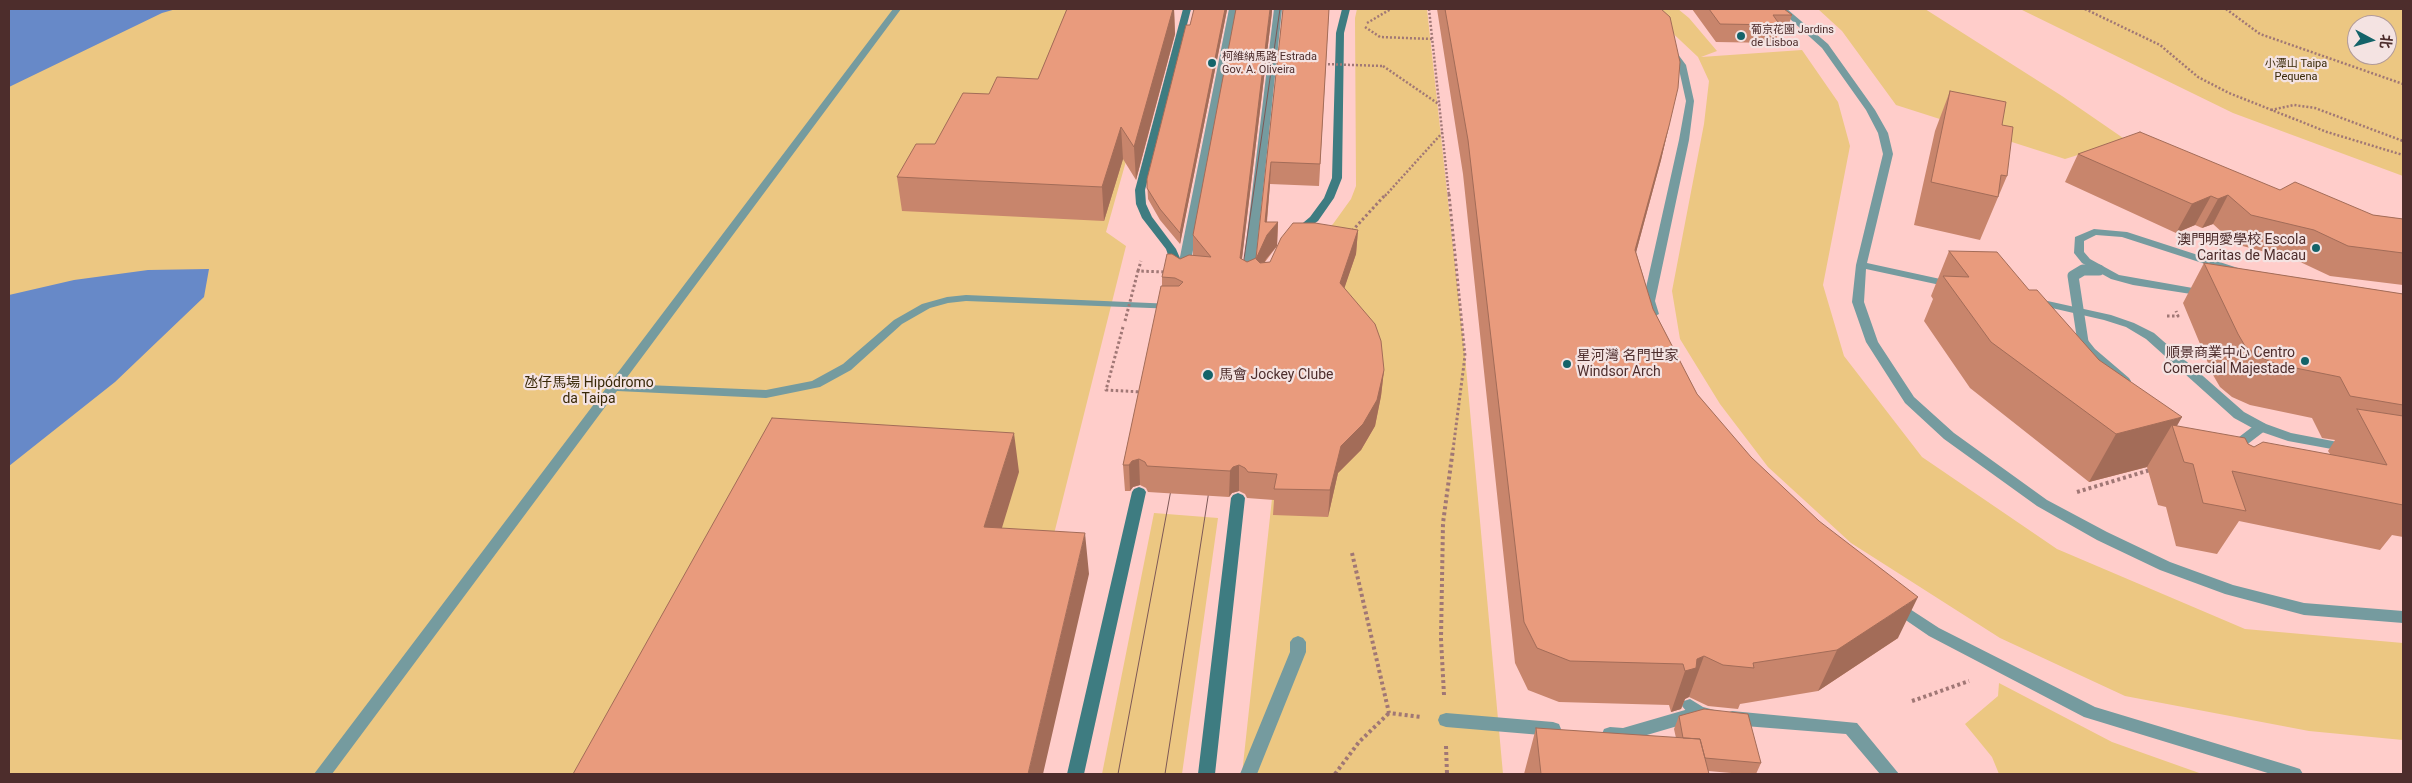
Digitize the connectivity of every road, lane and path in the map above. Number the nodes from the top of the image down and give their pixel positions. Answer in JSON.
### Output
{"nodes":[{"id":1,"x":897,"y":9,"type":"edge"},
{"id":2,"x":1188,"y":9,"type":"edge"},
{"id":3,"x":1233,"y":9,"type":"edge"},
{"id":4,"x":1278,"y":9,"type":"edge"},
{"id":5,"x":1346,"y":9,"type":"edge"},
{"id":6,"x":1390,"y":9,"type":"edge"},
{"id":7,"x":1429,"y":9,"type":"edge"},
{"id":8,"x":1784,"y":9,"type":"edge"},
{"id":9,"x":2085,"y":9,"type":"edge"},
{"id":10,"x":2226,"y":9,"type":"edge"},
{"id":11,"x":1432,"y":39,"type":"junction"},
{"id":12,"x":1665,"y":42,"type":"edge"},
{"id":13,"x":1264,"y":62,"type":"edge"},
{"id":14,"x":1289,"y":63,"type":"edge"},
{"id":15,"x":1316,"y":64,"type":"edge"},
{"id":16,"x":2403,"y":84,"type":"edge"},
{"id":17,"x":1440,"y":106,"type":"junction"},
{"id":18,"x":2270,"y":110,"type":"junction"},
{"id":19,"x":1443,"y":132,"type":"junction"},
{"id":20,"x":2403,"y":141,"type":"edge"},
{"id":21,"x":2403,"y":155,"type":"edge"},
{"id":22,"x":1347,"y":237,"type":"edge"},
{"id":23,"x":1291,"y":238,"type":"edge"},
{"id":24,"x":1141,"y":261,"type":"dead end"},
{"id":25,"x":1861,"y":265,"type":"junction"},
{"id":26,"x":2099,"y":270,"type":"junction"},
{"id":27,"x":1138,"y":271,"type":"junction"},
{"id":28,"x":1166,"y":272,"type":"edge"},
{"id":29,"x":2246,"y":273,"type":"edge"},
{"id":30,"x":1181,"y":279,"type":"joint"},
{"id":31,"x":1247,"y":282,"type":"edge"},
{"id":32,"x":1965,"y":287,"type":"edge"},
{"id":33,"x":2220,"y":296,"type":"edge"},
{"id":34,"x":2022,"y":299,"type":"edge"},
{"id":35,"x":1175,"y":308,"type":"edge"},
{"id":36,"x":1658,"y":329,"type":"edge"},
{"id":37,"x":612,"y":387,"type":"junction"},
{"id":38,"x":2132,"y":387,"type":"edge"},
{"id":39,"x":1150,"y":393,"type":"edge"},
{"id":40,"x":2261,"y":427,"type":"junction"},
{"id":41,"x":2365,"y":451,"type":"edge"},
{"id":42,"x":2222,"y":460,"type":"edge"},
{"id":43,"x":2154,"y":469,"type":"dead end"},
{"id":44,"x":1139,"y":492,"type":"dead end"},
{"id":45,"x":1238,"y":498,"type":"dead end"},
{"id":46,"x":2042,"y":502,"type":"junction"},
{"id":47,"x":1352,"y":553,"type":"dead end"},
{"id":48,"x":1885,"y":598,"type":"edge"},
{"id":49,"x":2403,"y":617,"type":"edge"},
{"id":50,"x":1298,"y":642,"type":"dead end"},
{"id":51,"x":2002,"y":669,"type":"junction"},
{"id":52,"x":1912,"y":701,"type":"dead end"},
{"id":53,"x":1389,"y":713,"type":"junction"},
{"id":54,"x":1446,"y":720,"type":"junction"},
{"id":55,"x":1574,"y":731,"type":"edge"},
{"id":56,"x":1594,"y":732,"type":"edge"},
{"id":57,"x":322,"y":774,"type":"edge"},
{"id":58,"x":1075,"y":774,"type":"edge"},
{"id":59,"x":1206,"y":774,"type":"edge"},
{"id":60,"x":1248,"y":774,"type":"edge"},
{"id":61,"x":1335,"y":774,"type":"edge"},
{"id":62,"x":1447,"y":774,"type":"edge"},
{"id":63,"x":1890,"y":774,"type":"edge"},
{"id":64,"x":2294,"y":774,"type":"edge"}],
"edges":[{"from":1,"to":37,"type":"street"},
{"from":2,"to":30,"type":"main road"},
{"from":3,"to":30,"type":"street"},
{"from":4,"to":31,"type":"street"},
{"from":5,"to":23,"type":"main road"},
{"from":6,"to":11,"type":"path"},
{"from":7,"to":11,"type":"path"},
{"from":8,"to":25,"type":"street"},
{"from":9,"to":18,"type":"path"},
{"from":10,"to":16,"type":"path"},
{"from":11,"to":17,"type":"path"},
{"from":12,"to":36,"type":"street"},
{"from":13,"to":14,"type":"path","bridge":true},
{"from":15,"to":17,"type":"path","bridge":true},
{"from":17,"to":19,"type":"path"},
{"from":18,"to":20,"type":"path"},
{"from":18,"to":21,"type":"path"},
{"from":19,"to":22,"type":"path"},
{"from":19,"to":54,"type":"path"},
{"from":24,"to":27,"type":"path"},
{"from":25,"to":32,"type":"street"},
{"from":25,"to":46,"type":"street"},
{"from":26,"to":29,"type":"street"},
{"from":26,"to":33,"type":"street"},
{"from":26,"to":38,"type":"street","bridge":true},
{"from":27,"to":28,"type":"path","bridge":true},
{"from":27,"to":39,"type":"path","bridge":true},
{"from":34,"to":40,"type":"street"},
{"from":35,"to":37,"type":"street"},
{"from":37,"to":57,"type":"street"},
{"from":40,"to":41,"type":"street"},
{"from":40,"to":42,"type":"street"},
{"from":43,"to":46,"type":"path"},
{"from":44,"to":58,"type":"main road"},
{"from":45,"to":59,"type":"main road"},
{"from":46,"to":49,"type":"street"},
{"from":47,"to":53,"type":"path"},
{"from":48,"to":51,"type":"street"},
{"from":50,"to":60,"type":"street"},
{"from":51,"to":52,"type":"path"},
{"from":51,"to":64,"type":"street"},
{"from":53,"to":54,"type":"path"},
{"from":53,"to":61,"type":"path"},
{"from":54,"to":55,"type":"street"},
{"from":54,"to":62,"type":"path"},
{"from":56,"to":63,"type":"street"}]}
